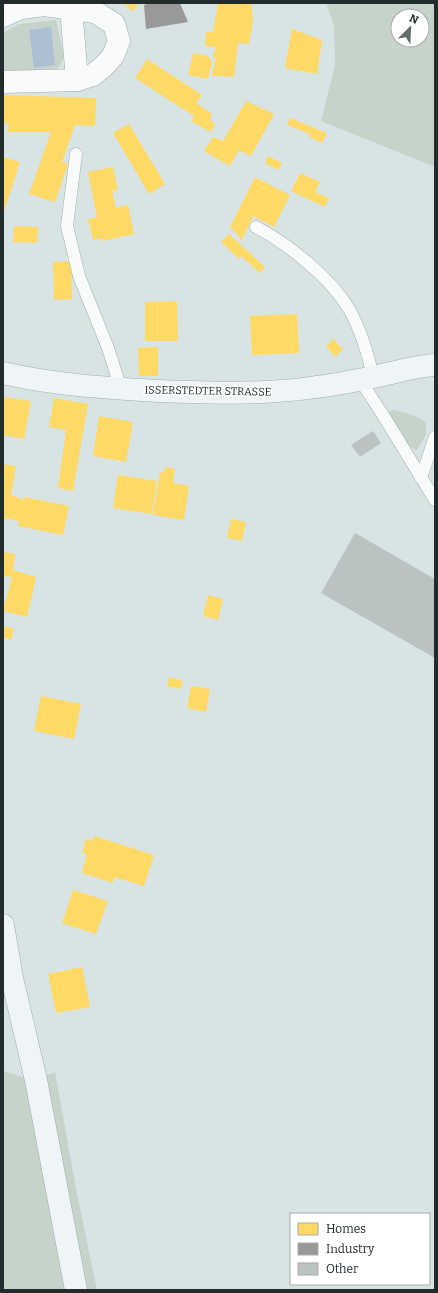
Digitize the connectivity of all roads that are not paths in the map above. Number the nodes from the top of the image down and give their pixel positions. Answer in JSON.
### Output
{"nodes":[{"id":1,"x":71,"y":8,"type":"junction"},
{"id":2,"x":3,"y":16,"type":"edge"},
{"id":3,"x":77,"y":80,"type":"junction"},
{"id":4,"x":3,"y":82,"type":"edge"},
{"id":5,"x":76,"y":154,"type":"dead end"},
{"id":6,"x":256,"y":227,"type":"dead end"},
{"id":7,"x":435,"y":365,"type":"edge"},
{"id":8,"x":3,"y":373,"type":"edge"},
{"id":9,"x":366,"y":379,"type":"junction"},
{"id":10,"x":121,"y":389,"type":"junction"},
{"id":11,"x":435,"y":437,"type":"edge"},
{"id":12,"x":421,"y":478,"type":"junction"},
{"id":13,"x":435,"y":500,"type":"edge"},
{"id":14,"x":3,"y":925,"type":"edge"},
{"id":15,"x":76,"y":1290,"type":"edge"}],
"edges":[{"from":1,"to":2,"type":"street"},
{"from":1,"to":3,"type":"street"},
{"from":1,"to":3,"type":"street"},
{"from":3,"to":4,"type":"street"},
{"from":5,"to":10,"type":"lane"},
{"from":6,"to":9,"type":"lane"},
{"from":7,"to":9,"type":"street","name":"ISSERSTEDTER STRASSE"},
{"from":8,"to":10,"type":"street","name":"ISSERSTEDTER STRASSE"},
{"from":9,"to":10,"type":"street","name":"ISSERSTEDTER STRASSE"},
{"from":9,"to":12,"type":"lane"},
{"from":11,"to":12,"type":"lane"},
{"from":12,"to":13,"type":"lane"},
{"from":14,"to":15,"type":"street"}]}
